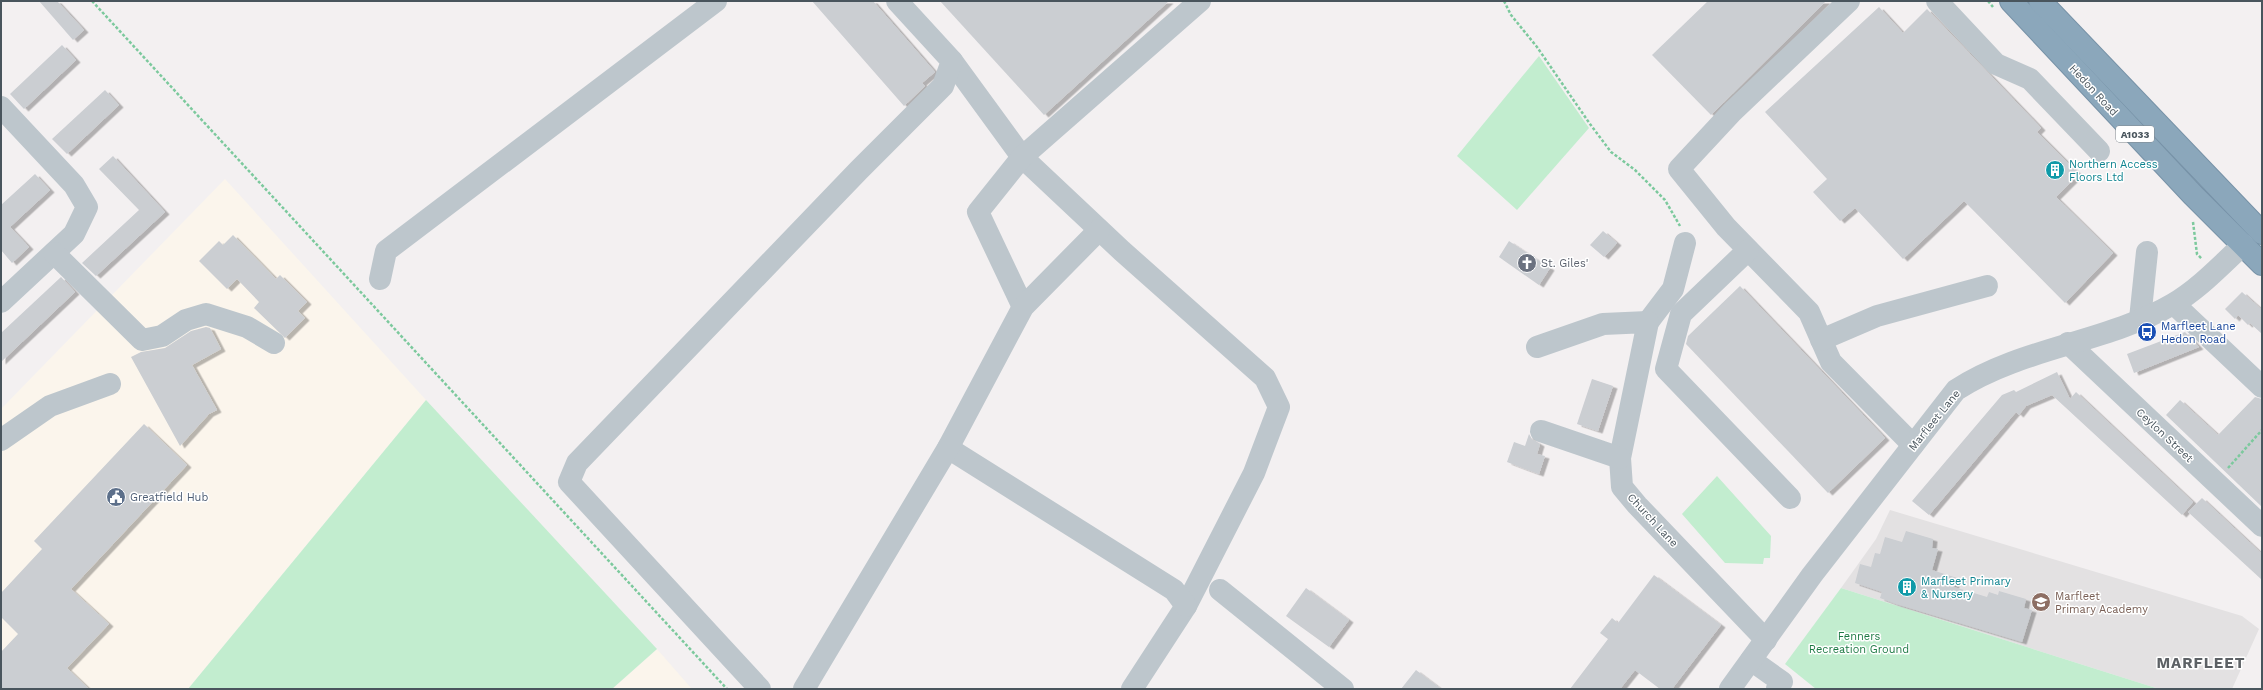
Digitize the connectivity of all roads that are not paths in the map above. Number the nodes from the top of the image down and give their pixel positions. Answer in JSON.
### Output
{"nodes":[{"id":1,"x":716,"y":1,"type":"edge"},
{"id":2,"x":897,"y":1,"type":"edge"},
{"id":3,"x":1200,"y":1,"type":"edge"},
{"id":4,"x":1849,"y":1,"type":"edge"},
{"id":5,"x":1937,"y":1,"type":"edge"},
{"id":6,"x":2011,"y":1,"type":"edge"},
{"id":7,"x":2040,"y":1,"type":"edge"},
{"id":8,"x":952,"y":61,"type":"junction"},
{"id":9,"x":1,"y":107,"type":"edge"},
{"id":10,"x":2099,"y":151,"type":"dead end"},
{"id":11,"x":1022,"y":157,"type":"junction"},
{"id":12,"x":2260,"y":227,"type":"edge"},
{"id":13,"x":1099,"y":230,"type":"junction"},
{"id":14,"x":1685,"y":243,"type":"road end"},
{"id":15,"x":2243,"y":244,"type":"junction"},
{"id":16,"x":1748,"y":250,"type":"junction"},
{"id":17,"x":2147,"y":252,"type":"dead end"},
{"id":18,"x":54,"y":253,"type":"junction"},
{"id":19,"x":2262,"y":264,"type":"edge"},
{"id":20,"x":380,"y":278,"type":"dead end"},
{"id":21,"x":1987,"y":286,"type":"dead end"},
{"id":22,"x":1,"y":302,"type":"edge"},
{"id":23,"x":2174,"y":304,"type":"junction"},
{"id":24,"x":1024,"y":307,"type":"junction"},
{"id":25,"x":2140,"y":319,"type":"junction"},
{"id":26,"x":1648,"y":322,"type":"junction"},
{"id":27,"x":1821,"y":340,"type":"junction"},
{"id":28,"x":274,"y":343,"type":"dead end"},
{"id":29,"x":2068,"y":344,"type":"junction"},
{"id":30,"x":1537,"y":347,"type":"dead end"},
{"id":31,"x":110,"y":384,"type":"dead end"},
{"id":32,"x":2262,"y":387,"type":"edge"},
{"id":33,"x":1541,"y":431,"type":"dead end"},
{"id":34,"x":1,"y":440,"type":"edge"},
{"id":35,"x":1913,"y":445,"type":"junction"},
{"id":36,"x":948,"y":448,"type":"junction"},
{"id":37,"x":1620,"y":458,"type":"junction"},
{"id":38,"x":1790,"y":498,"type":"dead end"},
{"id":39,"x":2262,"y":526,"type":"edge"},
{"id":40,"x":1220,"y":590,"type":"dead end"},
{"id":41,"x":1186,"y":606,"type":"junction"},
{"id":42,"x":1766,"y":640,"type":"junction"},
{"id":43,"x":1751,"y":660,"type":"junction"},
{"id":44,"x":760,"y":689,"type":"edge"},
{"id":45,"x":804,"y":689,"type":"edge"},
{"id":46,"x":1132,"y":689,"type":"edge"},
{"id":47,"x":1343,"y":689,"type":"edge"},
{"id":48,"x":1730,"y":689,"type":"edge"},
{"id":49,"x":1777,"y":689,"type":"edge"}],
"edges":[{"from":1,"to":20,"type":"street"},
{"from":2,"to":8,"type":"street"},
{"from":3,"to":11,"type":"street"},
{"from":4,"to":16,"type":"street"},
{"from":5,"to":10,"type":"street"},
{"from":6,"to":15,"type":"highway","name":"Hedon Road","number":"A1033"},
{"from":7,"to":12,"type":"highway","name":"Hedon Road","number":"A1033"},
{"from":8,"to":11,"type":"street"},
{"from":8,"to":44,"type":"street"},
{"from":9,"to":18,"type":"street"},
{"from":11,"to":13,"type":"street"},
{"from":11,"to":24,"type":"street"},
{"from":13,"to":24,"type":"street"},
{"from":13,"to":41,"type":"street"},
{"from":14,"to":26,"type":"street","name":"Church Lane"},
{"from":15,"to":19,"type":"highway","name":"Hedon Road","number":"A1033"},
{"from":15,"to":23,"type":"street","name":"Marfleet Lane"},
{"from":16,"to":27,"type":"street"},
{"from":16,"to":38,"type":"street"},
{"from":17,"to":25,"type":"street"},
{"from":18,"to":22,"type":"street"},
{"from":18,"to":28,"type":"street"},
{"from":21,"to":27,"type":"street"},
{"from":23,"to":25,"type":"street","name":"Marfleet Lane"},
{"from":23,"to":32,"type":"street"},
{"from":24,"to":36,"type":"street"},
{"from":25,"to":29,"type":"street","name":"Marfleet Lane"},
{"from":26,"to":30,"type":"street"},
{"from":26,"to":37,"type":"street","name":"Church Lane"},
{"from":27,"to":35,"type":"street"},
{"from":29,"to":35,"type":"street","name":"Marfleet Lane"},
{"from":29,"to":39,"type":"street","name":"Ceylon Street"},
{"from":31,"to":34,"type":"street"},
{"from":33,"to":37,"type":"street"},
{"from":35,"to":42,"type":"street","name":"Marfleet Lane"},
{"from":36,"to":41,"type":"street"},
{"from":36,"to":45,"type":"street"},
{"from":37,"to":42,"type":"street","name":"Church Lane"},
{"from":40,"to":47,"type":"street"},
{"from":41,"to":46,"type":"street"},
{"from":42,"to":43,"type":"street","name":"Marfleet Lane"},
{"from":43,"to":48,"type":"street","name":"Marfleet Lane"},
{"from":43,"to":49,"type":"street"}]}
